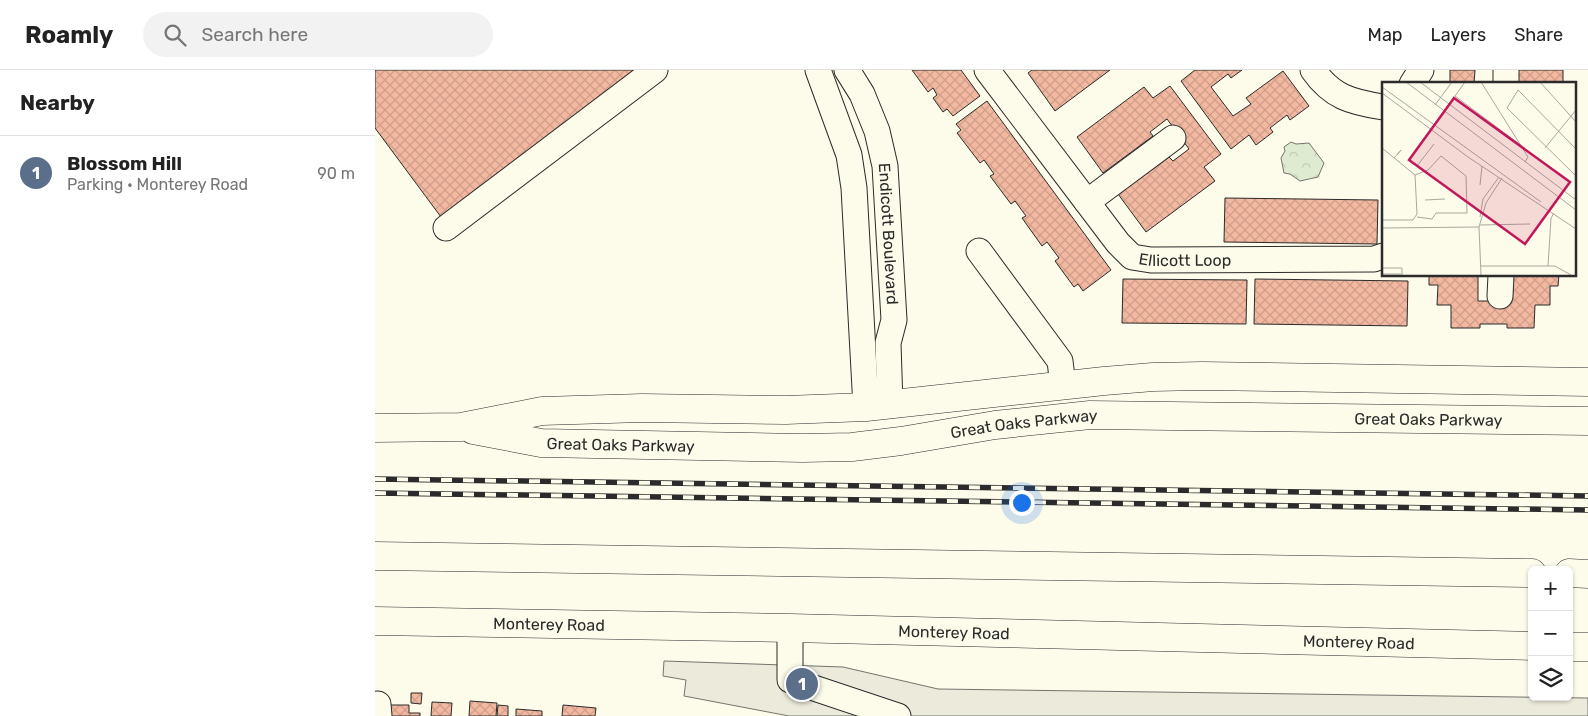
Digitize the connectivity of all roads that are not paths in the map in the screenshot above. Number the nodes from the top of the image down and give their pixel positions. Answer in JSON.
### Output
{"nodes":[{"id":1,"x":655,"y":70,"type":"edge"},
{"id":2,"x":818,"y":70,"type":"edge"},
{"id":3,"x":847,"y":70,"type":"edge"},
{"id":4,"x":1313,"y":70,"type":"edge"},
{"id":5,"x":1421,"y":70,"type":"edge"},
{"id":6,"x":999,"y":74,"type":"edge"},
{"id":7,"x":1413,"y":82,"type":"edge"},
{"id":8,"x":1382,"y":107,"type":"edge"},
{"id":9,"x":1173,"y":138,"type":"dead end"},
{"id":10,"x":1087,"y":202,"type":"junction"},
{"id":11,"x":446,"y":228,"type":"dead end"},
{"id":12,"x":979,"y":251,"type":"dead end"},
{"id":13,"x":1382,"y":256,"type":"edge"},
{"id":14,"x":891,"y":271,"type":"junction"},
{"id":15,"x":858,"y":274,"type":"junction"},
{"id":16,"x":1588,"y":382,"type":"edge"},
{"id":17,"x":1063,"y":386,"type":"junction"},
{"id":18,"x":878,"y":406,"type":"junction"},
{"id":19,"x":1588,"y":421,"type":"edge"},
{"id":20,"x":375,"y":428,"type":"edge"},
{"id":21,"x":461,"y":428,"type":"junction"},
{"id":22,"x":803,"y":448,"type":"junction"},
{"id":23,"x":375,"y":556,"type":"edge"},
{"id":24,"x":1528,"y":573,"type":"edge"},
{"id":25,"x":1573,"y":574,"type":"edge"},
{"id":26,"x":1588,"y":574,"type":"edge"},
{"id":27,"x":375,"y":621,"type":"edge"},
{"id":28,"x":789,"y":628,"type":"junction"},
{"id":29,"x":1528,"y":646,"type":"edge"},
{"id":30,"x":1573,"y":647,"type":"edge"},
{"id":31,"x":1588,"y":647,"type":"edge"},
{"id":32,"x":898,"y":716,"type":"edge"}],
"edges":[{"from":1,"to":11,"type":"street"},
{"from":2,"to":15,"type":"street","name":"Endicott Boulevard"},
{"from":3,"to":14,"type":"street","name":"Endicott Boulevard"},
{"from":4,"to":8,"type":"street"},
{"from":5,"to":7,"type":"street"},
{"from":6,"to":10,"type":"street","name":"Ellicott Loop"},
{"from":9,"to":10,"type":"street"},
{"from":10,"to":13,"type":"street","name":"Ellicott Loop"},
{"from":12,"to":17,"type":"street"},
{"from":14,"to":15,"type":"street"},
{"from":14,"to":18,"type":"street","name":"Endicott Boulevard"},
{"from":15,"to":18,"type":"street","name":"Endicott Boulevard"},
{"from":16,"to":17,"type":"main road","name":"Great Oaks Parkway"},
{"from":17,"to":18,"type":"main road","name":"Great Oaks Parkway"},
{"from":18,"to":21,"type":"main road","name":"Great Oaks Parkway"},
{"from":18,"to":22,"type":"main road"},
{"from":19,"to":22,"type":"main road","name":"Great Oaks Parkway"},
{"from":20,"to":21,"type":"main road","name":"Great Oaks Parkway"},
{"from":21,"to":22,"type":"main road","name":"Great Oaks Parkway"},
{"from":23,"to":24,"type":"main road"},
{"from":25,"to":26,"type":"main road"},
{"from":27,"to":28,"type":"main road","name":"Monterey Road"},
{"from":28,"to":29,"type":"main road","name":"Monterey Road"},
{"from":28,"to":32,"type":"street"},
{"from":30,"to":31,"type":"main road"}]}
